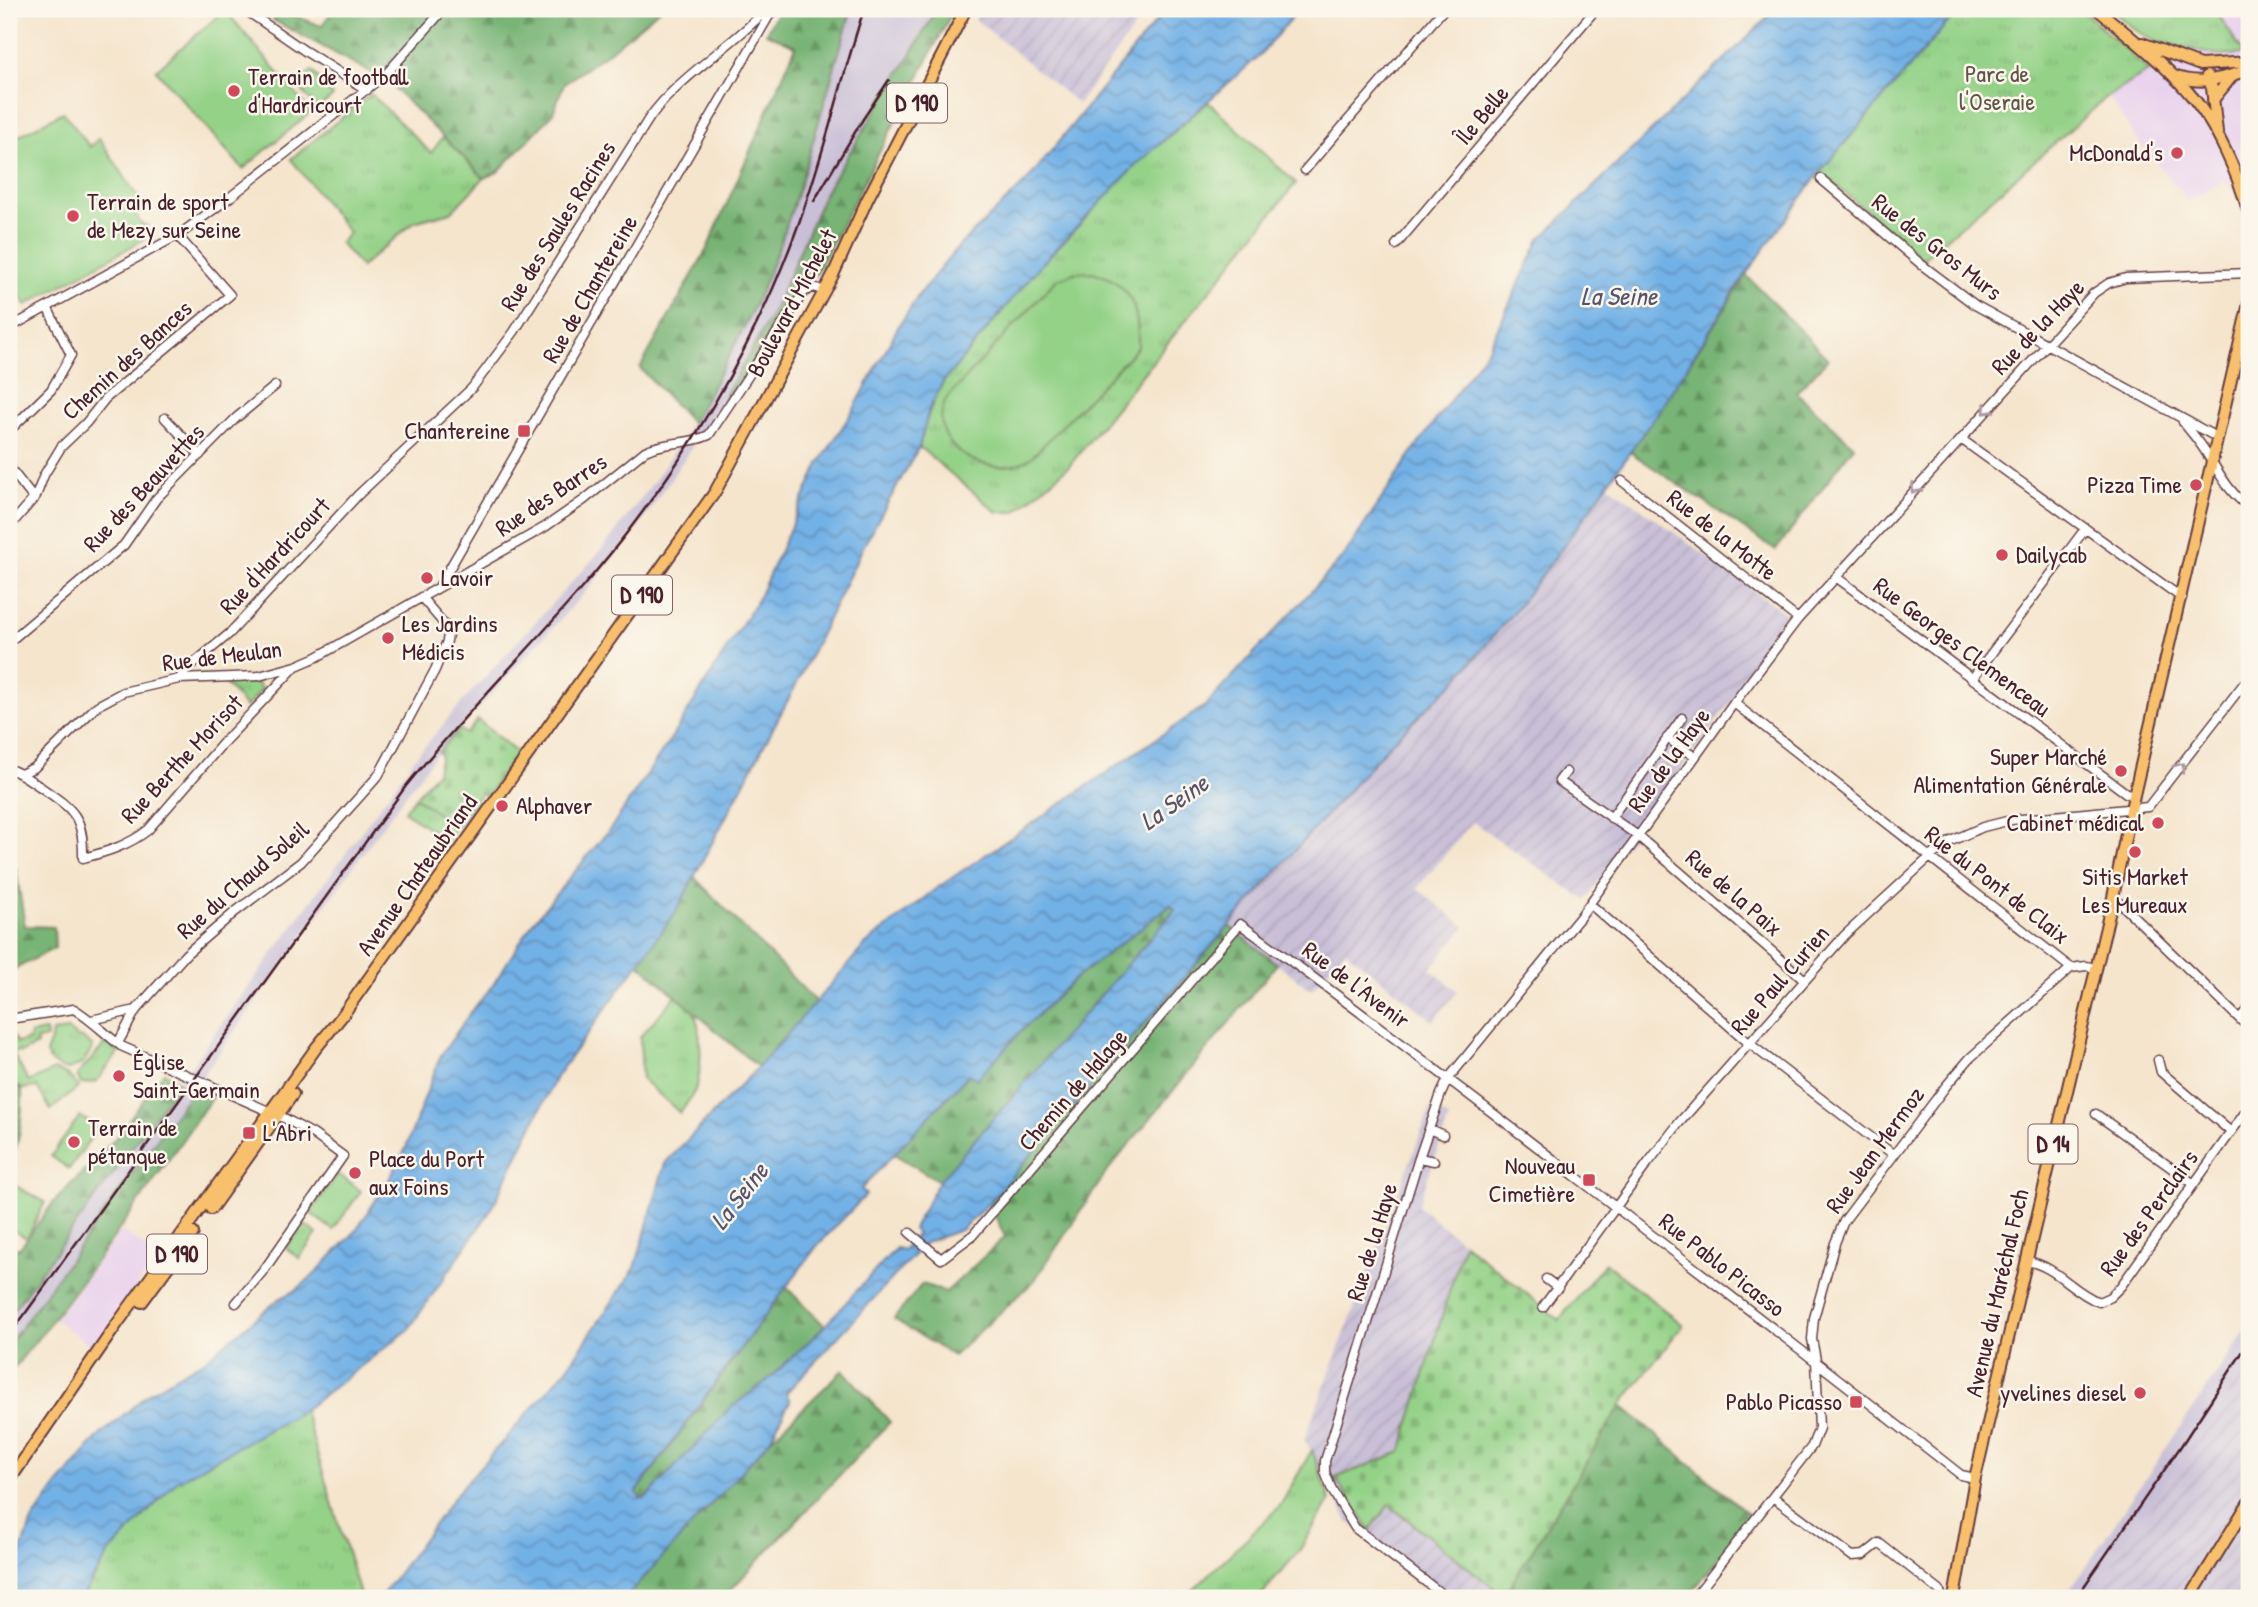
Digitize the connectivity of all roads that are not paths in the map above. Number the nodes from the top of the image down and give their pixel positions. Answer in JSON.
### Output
{"nodes":[{"id":1,"x":244,"y":9,"type":"edge"},
{"id":2,"x":444,"y":9,"type":"edge"},
{"id":3,"x":767,"y":9,"type":"edge"},
{"id":4,"x":773,"y":9,"type":"edge"},
{"id":5,"x":966,"y":9,"type":"edge"},
{"id":6,"x":1444,"y":9,"type":"edge"},
{"id":7,"x":1596,"y":9,"type":"edge"},
{"id":8,"x":2096,"y":9,"type":"edge"},
{"id":9,"x":2136,"y":41,"type":"junction"},
{"id":10,"x":2249,"y":61,"type":"edge"},
{"id":11,"x":2200,"y":65,"type":"junction"},
{"id":12,"x":2249,"y":70,"type":"edge"},
{"id":13,"x":2233,"y":75,"type":"junction"},
{"id":14,"x":2209,"y":81,"type":"junction"},
{"id":15,"x":2190,"y":87,"type":"junction"},
{"id":16,"x":367,"y":90,"type":"junction"},
{"id":17,"x":2213,"y":100,"type":"junction"},
{"id":18,"x":2217,"y":135,"type":"junction"},
{"id":19,"x":1305,"y":170,"type":"dead end"},
{"id":20,"x":1821,"y":179,"type":"dead end"},
{"id":21,"x":2249,"y":214,"type":"edge"},
{"id":22,"x":178,"y":234,"type":"junction"},
{"id":23,"x":1396,"y":246,"type":"dead end"},
{"id":24,"x":2249,"y":273,"type":"edge"},
{"id":25,"x":821,"y":290,"type":"junction"},
{"id":26,"x":2249,"y":303,"type":"edge"},
{"id":27,"x":47,"y":307,"type":"junction"},
{"id":28,"x":9,"y":328,"type":"edge"},
{"id":29,"x":2045,"y":345,"type":"junction"},
{"id":30,"x":275,"y":386,"type":"dead end"},
{"id":31,"x":165,"y":418,"type":"dead end"},
{"id":32,"x":2181,"y":419,"type":"junction"},
{"id":33,"x":9,"y":431,"type":"edge"},
{"id":34,"x":2218,"y":438,"type":"junction"},
{"id":35,"x":1961,"y":439,"type":"junction"},
{"id":36,"x":200,"y":455,"type":"junction"},
{"id":37,"x":2212,"y":463,"type":"junction"},
{"id":38,"x":9,"y":467,"type":"edge"},
{"id":39,"x":386,"y":468,"type":"joint"},
{"id":40,"x":1622,"y":481,"type":"dead end"},
{"id":41,"x":34,"y":499,"type":"junction"},
{"id":42,"x":2249,"y":507,"type":"edge"},
{"id":43,"x":9,"y":527,"type":"edge"},
{"id":44,"x":2085,"y":529,"type":"junction"},
{"id":45,"x":1836,"y":577,"type":"junction"},
{"id":46,"x":438,"y":587,"type":"junction"},
{"id":47,"x":421,"y":597,"type":"junction"},
{"id":48,"x":2182,"y":598,"type":"junction"},
{"id":49,"x":1798,"y":619,"type":"junction"},
{"id":50,"x":9,"y":642,"type":"edge"},
{"id":51,"x":296,"y":666,"type":"junction"},
{"id":52,"x":2249,"y":677,"type":"edge"},
{"id":53,"x":1972,"y":678,"type":"junction"},
{"id":54,"x":183,"y":679,"type":"junction"},
{"id":55,"x":1734,"y":703,"type":"junction"},
{"id":56,"x":1682,"y":718,"type":"dead end"},
{"id":57,"x":1667,"y":738,"type":"junction"},
{"id":58,"x":1695,"y":757,"type":"junction"},
{"id":59,"x":526,"y":758,"type":"joint"},
{"id":60,"x":9,"y":769,"type":"edge"},
{"id":61,"x":1566,"y":772,"type":"dead end"},
{"id":62,"x":21,"y":774,"type":"junction"},
{"id":63,"x":2134,"y":796,"type":"junction"},
{"id":64,"x":2131,"y":810,"type":"junction"},
{"id":65,"x":1611,"y":818,"type":"junction"},
{"id":66,"x":1638,"y":836,"type":"junction"},
{"id":67,"x":1931,"y":856,"type":"junction"},
{"id":68,"x":2112,"y":902,"type":"junction"},
{"id":69,"x":1590,"y":904,"type":"junction"},
{"id":70,"x":1240,"y":924,"type":"joint"},
{"id":71,"x":2071,"y":968,"type":"junction"},
{"id":72,"x":2095,"y":968,"type":"junction"},
{"id":73,"x":1805,"y":980,"type":"junction"},
{"id":74,"x":2249,"y":1008,"type":"edge"},
{"id":75,"x":136,"y":1010,"type":"junction"},
{"id":76,"x":2240,"y":1018,"type":"junction"},
{"id":77,"x":9,"y":1019,"type":"edge"},
{"id":78,"x":91,"y":1020,"type":"junction"},
{"id":79,"x":2249,"y":1028,"type":"edge"},
{"id":80,"x":1750,"y":1044,"type":"junction"},
{"id":81,"x":119,"y":1045,"type":"junction"},
{"id":82,"x":2158,"y":1060,"type":"dead end"},
{"id":83,"x":1448,"y":1079,"type":"junction"},
{"id":84,"x":2249,"y":1107,"type":"edge"},
{"id":85,"x":274,"y":1114,"type":"junction"},
{"id":86,"x":2096,"y":1114,"type":"dead end"},
{"id":87,"x":1429,"y":1129,"type":"junction"},
{"id":88,"x":2231,"y":1132,"type":"junction"},
{"id":89,"x":1443,"y":1135,"type":"dead end"},
{"id":90,"x":1894,"y":1154,"type":"junction"},
{"id":91,"x":1419,"y":1158,"type":"junction"},
{"id":92,"x":1434,"y":1161,"type":"dead end"},
{"id":93,"x":2194,"y":1184,"type":"junction"},
{"id":94,"x":1615,"y":1207,"type":"junction"},
{"id":95,"x":910,"y":1233,"type":"dead end"},
{"id":96,"x":2027,"y":1261,"type":"junction"},
{"id":97,"x":1546,"y":1279,"type":"dead end"},
{"id":98,"x":1558,"y":1288,"type":"junction"},
{"id":99,"x":236,"y":1303,"type":"dead end"},
{"id":100,"x":1543,"y":1307,"type":"dead end"},
{"id":101,"x":1816,"y":1360,"type":"junction"},
{"id":102,"x":1975,"y":1478,"type":"junction"},
{"id":103,"x":9,"y":1481,"type":"edge"},
{"id":104,"x":9,"y":1490,"type":"edge"},
{"id":105,"x":1773,"y":1497,"type":"junction"},
{"id":106,"x":2249,"y":1502,"type":"edge"},
{"id":107,"x":1447,"y":1598,"type":"edge"},
{"id":108,"x":1694,"y":1598,"type":"edge"},
{"id":109,"x":1942,"y":1598,"type":"edge"},
{"id":110,"x":1954,"y":1598,"type":"edge"},
{"id":111,"x":2190,"y":1598,"type":"edge"}],
"edges":[{"from":1,"to":16,"type":"street"},
{"from":2,"to":16,"type":"street"},
{"from":3,"to":39,"type":"street","name":"Rue des Saules Racines"},
{"from":4,"to":46,"type":"street","name":"Rue de Chantereine"},
{"from":5,"to":25,"type":"main road","name":"Boulevard Michelet","number":"D 190"},
{"from":6,"to":19,"type":"street"},
{"from":7,"to":23,"type":"street","name":"Île Belle"},
{"from":8,"to":9,"type":"main road"},
{"from":9,"to":11,"type":"main road"},
{"from":9,"to":15,"type":"main road"},
{"from":10,"to":11,"type":"main road"},
{"from":11,"to":14,"type":"main road"},
{"from":11,"to":15,"type":"main road"},
{"from":12,"to":13,"type":"main road"},
{"from":13,"to":14,"type":"main road"},
{"from":13,"to":17,"type":"main road"},
{"from":14,"to":15,"type":"main road"},
{"from":14,"to":17,"type":"main road"},
{"from":15,"to":18,"type":"main road"},
{"from":16,"to":22,"type":"street"},
{"from":17,"to":18,"type":"main road"},
{"from":18,"to":21,"type":"main road"},
{"from":20,"to":29,"type":"street","name":"Rue des Gros Murs"},
{"from":22,"to":27,"type":"street"},
{"from":22,"to":41,"type":"street","name":"Chemin des Bances"},
{"from":24,"to":29,"type":"street","name":"Rue de la Haye"},
{"from":25,"to":46,"type":"street","name":"Rue des Barres"},
{"from":25,"to":59,"type":"main road","name":"Boulevard Michelet","number":"D 190"},
{"from":26,"to":34,"type":"main road","name":"Avenue du Maréchal Foch","number":"D 14"},
{"from":27,"to":28,"type":"street"},
{"from":27,"to":33,"type":"street"},
{"from":29,"to":32,"type":"street","name":"Rue des Gros Murs"},
{"from":29,"to":35,"type":"street","name":"Rue de la Haye","one_way":true},
{"from":30,"to":36,"type":"street","name":"Rue des Beauvettes"},
{"from":31,"to":36,"type":"street"},
{"from":32,"to":34,"type":"street","name":"Rue des Gros Murs"},
{"from":32,"to":37,"type":"street","name":"Rue des Gros Murs"},
{"from":34,"to":37,"type":"main road","name":"Avenue du Maréchal Foch","number":"D 14"},
{"from":35,"to":44,"type":"street"},
{"from":35,"to":45,"type":"street","name":"Rue de la Haye","one_way":true},
{"from":36,"to":50,"type":"street","name":"Rue des Beauvettes"},
{"from":37,"to":42,"type":"street","name":"Rue des Gros Murs"},
{"from":37,"to":48,"type":"main road","name":"Avenue du Maréchal Foch","number":"D 14"},
{"from":38,"to":41,"type":"street"},
{"from":39,"to":54,"type":"street","name":"Rue d'Hardricourt"},
{"from":40,"to":49,"type":"street","name":"Rue de la Motte"},
{"from":41,"to":43,"type":"street","name":"Chemin des Bances"},
{"from":44,"to":48,"type":"street"},
{"from":44,"to":53,"type":"street"},
{"from":45,"to":49,"type":"street","name":"Rue de la Haye"},
{"from":45,"to":53,"type":"street","name":"Rue Georges Clemenceau"},
{"from":46,"to":47,"type":"street","name":"Rue de Meulan"},
{"from":47,"to":51,"type":"street","name":"Rue de Meulan"},
{"from":47,"to":75,"type":"street","name":"Rue du Chaud Soleil"},
{"from":48,"to":63,"type":"main road","name":"Avenue du Maréchal Foch","number":"D 14"},
{"from":49,"to":55,"type":"street","name":"Rue de la Haye"},
{"from":51,"to":54,"type":"street","name":"Rue de Meulan"},
{"from":51,"to":62,"type":"street","name":"Rue Berthe Morisot"},
{"from":64,"to":52,"type":"street","one_way":true},
{"from":53,"to":63,"type":"street","name":"Rue Georges Clemenceau"},
{"from":54,"to":62,"type":"street","name":"Rue de Meulan"},
{"from":55,"to":58,"type":"street","name":"Rue de la Haye"},
{"from":55,"to":67,"type":"street","name":"Rue du Pont de Claix"},
{"from":56,"to":57,"type":"street"},
{"from":57,"to":58,"type":"street"},
{"from":57,"to":65,"type":"street"},
{"from":58,"to":66,"type":"street","name":"Rue de la Haye"},
{"from":59,"to":85,"type":"main road","name":"Avenue Chateaubriand","number":"D 190"},
{"from":60,"to":62,"type":"street"},
{"from":61,"to":65,"type":"street","name":"Rue de la Paix"},
{"from":63,"to":64,"type":"main road","name":"Avenue du Maréchal Foch","number":"D 14"},
{"from":64,"to":67,"type":"street","name":"Rue Paul Curien"},
{"from":64,"to":68,"type":"main road","name":"Avenue du Maréchal Foch","number":"D 14"},
{"from":65,"to":66,"type":"street","name":"Rue de la Paix"},
{"from":66,"to":69,"type":"street","name":"Rue de la Haye"},
{"from":66,"to":73,"type":"street","name":"Rue de la Paix"},
{"from":67,"to":71,"type":"street","name":"Rue du Pont de Claix"},
{"from":67,"to":73,"type":"street","name":"Rue Paul Curien"},
{"from":68,"to":72,"type":"main road","name":"Avenue du Maréchal Foch","number":"D 14"},
{"from":68,"to":76,"type":"street"},
{"from":69,"to":80,"type":"street"},
{"from":69,"to":83,"type":"street","name":"Rue de la Haye"},
{"from":70,"to":83,"type":"street","name":"Rue de l'Avenir"},
{"from":70,"to":95,"type":"street","name":"Chemin de Halage"},
{"from":71,"to":72,"type":"street"},
{"from":71,"to":90,"type":"street","name":"Rue Jean Mermoz"},
{"from":72,"to":96,"type":"main road","name":"Avenue du Maréchal Foch","number":"D 14"},
{"from":73,"to":80,"type":"street","name":"Rue Paul Curien"},
{"from":74,"to":76,"type":"street"},
{"from":75,"to":78,"type":"street"},
{"from":75,"to":81,"type":"street","name":"Rue du Chaud Soleil"},
{"from":76,"to":79,"type":"street"},
{"from":77,"to":78,"type":"street"},
{"from":78,"to":81,"type":"street"},
{"from":80,"to":90,"type":"street"},
{"from":80,"to":94,"type":"street","name":"Rue Paul Curien"},
{"from":81,"to":85,"type":"street"},
{"from":82,"to":88,"type":"street"},
{"from":83,"to":87,"type":"street","name":"Rue de la Haye"},
{"from":83,"to":94,"type":"street","name":"Rue Pablo Picasso"},
{"from":84,"to":88,"type":"street","name":"Rue des Perclairs"},
{"from":85,"to":99,"type":"street"},
{"from":85,"to":103,"type":"main road","name":"Avenue Chateaubriand","number":"D 190"},
{"from":85,"to":104,"type":"main road","name":"Avenue Chateaubriand","number":"D 190"},
{"from":86,"to":93,"type":"street"},
{"from":87,"to":89,"type":"street"},
{"from":87,"to":91,"type":"street","name":"Rue de la Haye"},
{"from":88,"to":93,"type":"street","name":"Rue des Perclairs"},
{"from":90,"to":101,"type":"street","name":"Rue Jean Mermoz"},
{"from":91,"to":92,"type":"street"},
{"from":91,"to":107,"type":"street","name":"Rue de la Haye"},
{"from":93,"to":96,"type":"street","name":"Rue des Perclairs"},
{"from":94,"to":98,"type":"street","name":"Rue Paul Curien"},
{"from":94,"to":101,"type":"street","name":"Rue Pablo Picasso"},
{"from":96,"to":102,"type":"main road","name":"Avenue du Maréchal Foch","number":"D 14"},
{"from":97,"to":98,"type":"street"},
{"from":98,"to":100,"type":"street","name":"Rue Paul Curien"},
{"from":101,"to":102,"type":"street","name":"Rue Pablo Picasso"},
{"from":101,"to":105,"type":"street","name":"Rue Jean Mermoz"},
{"from":102,"to":110,"type":"main road","name":"Avenue du Maréchal Foch","number":"D 14"},
{"from":105,"to":108,"type":"street","name":"Rue Jean Mermoz"},
{"from":105,"to":109,"type":"street"},
{"from":106,"to":111,"type":"main road"}]}
